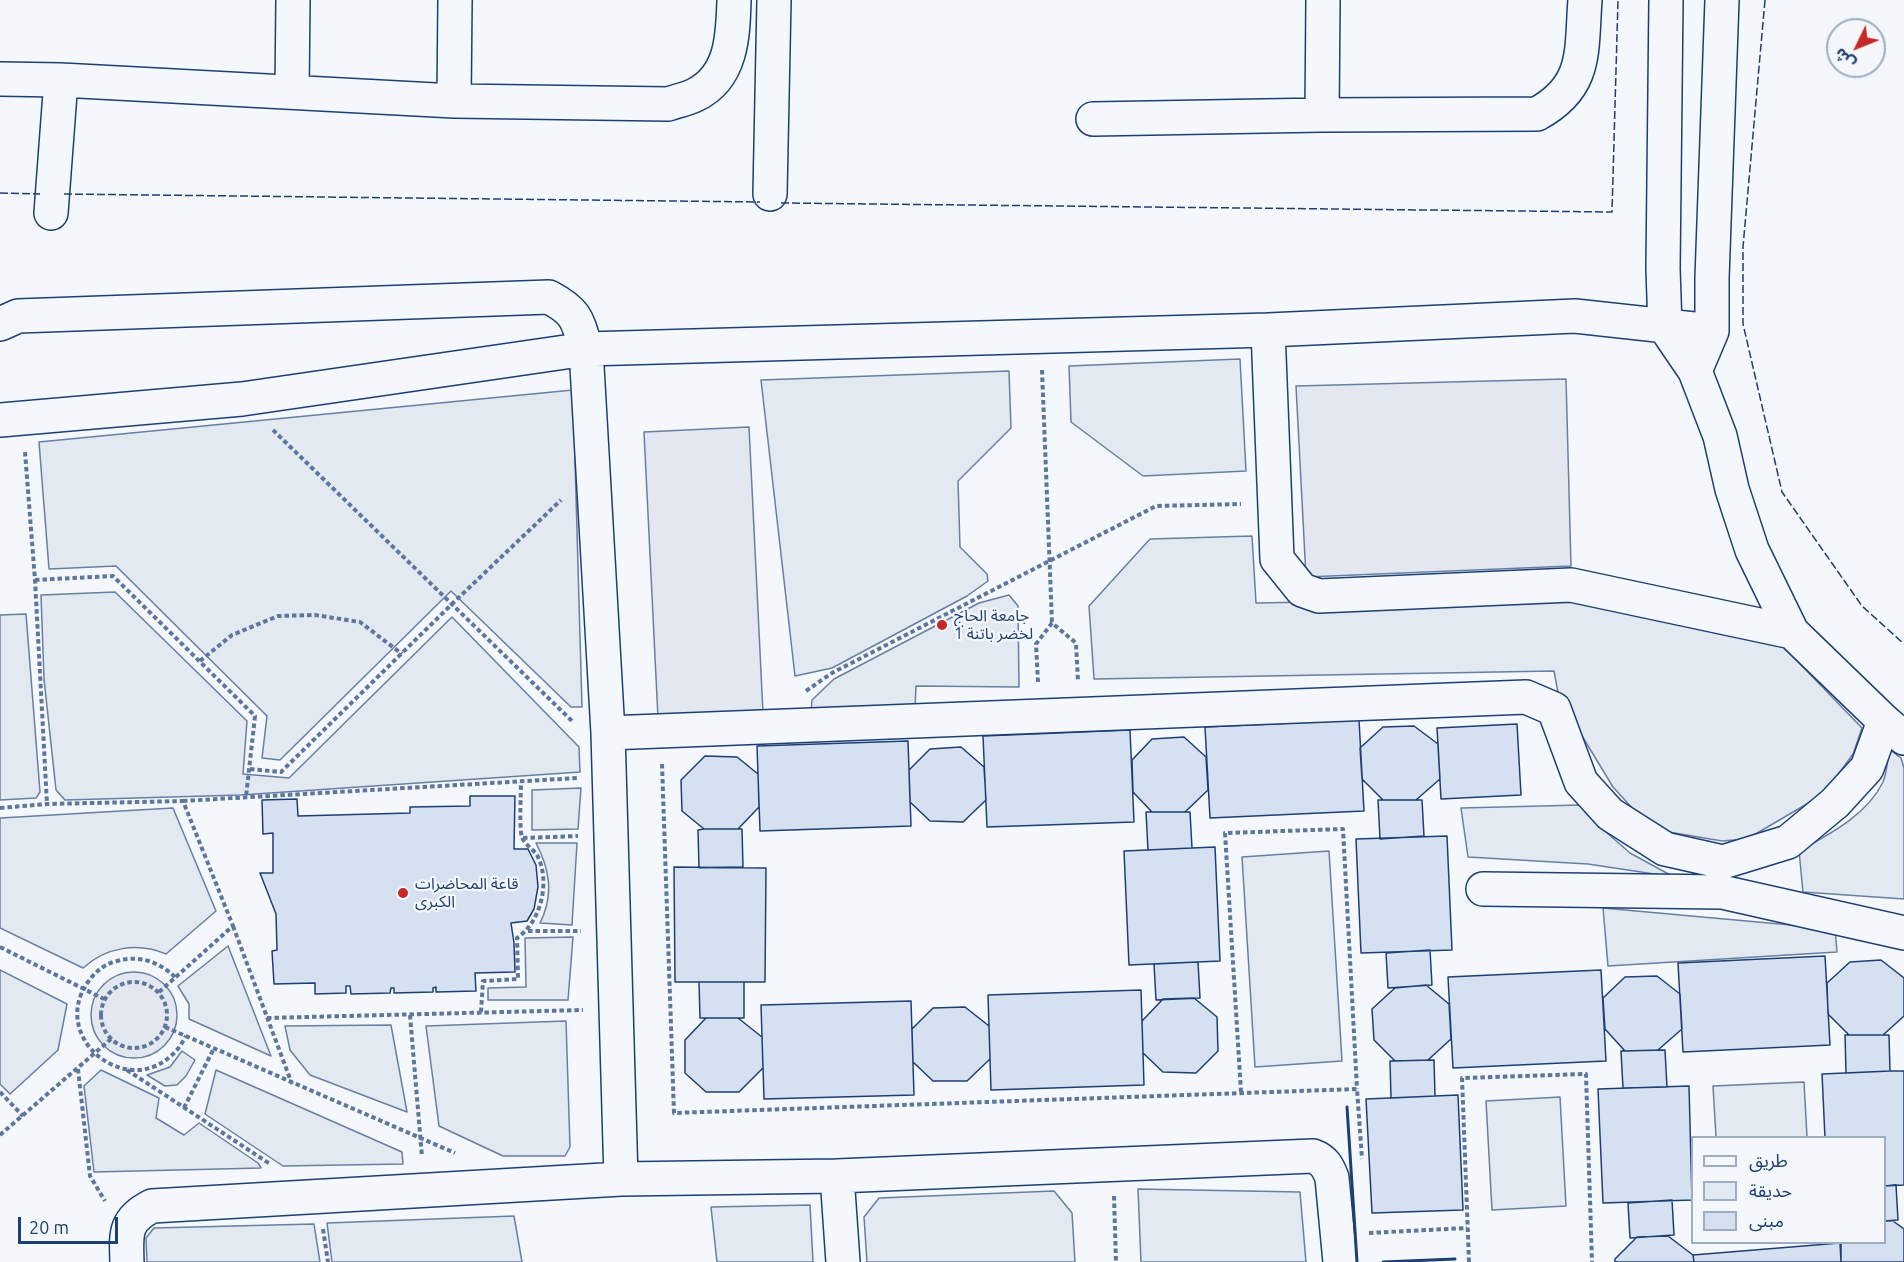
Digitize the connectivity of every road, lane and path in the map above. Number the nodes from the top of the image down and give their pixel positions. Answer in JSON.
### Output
{"nodes":[{"id":1,"x":293,"y":0,"type":"edge"},
{"id":2,"x":456,"y":0,"type":"edge"},
{"id":3,"x":734,"y":0,"type":"edge"},
{"id":4,"x":774,"y":0,"type":"edge"},
{"id":5,"x":1323,"y":0,"type":"edge"},
{"id":6,"x":1585,"y":0,"type":"edge"},
{"id":7,"x":1666,"y":0,"type":"edge"},
{"id":8,"x":1722,"y":0,"type":"edge"},
{"id":9,"x":0,"y":79,"type":"edge"},
{"id":10,"x":61,"y":80,"type":"junction"},
{"id":11,"x":292,"y":92,"type":"junction"},
{"id":12,"x":454,"y":101,"type":"junction"},
{"id":13,"x":1322,"y":115,"type":"junction"},
{"id":14,"x":1094,"y":119,"type":"dead end"},
{"id":15,"x":770,"y":194,"type":"dead end"},
{"id":16,"x":51,"y":213,"type":"dead end"},
{"id":17,"x":0,"y":324,"type":"edge"},
{"id":18,"x":1665,"y":327,"type":"junction"},
{"id":19,"x":1268,"y":330,"type":"junction"},
{"id":20,"x":1712,"y":331,"type":"junction"},
{"id":21,"x":586,"y":349,"type":"junction"},
{"id":22,"x":1695,"y":371,"type":"junction"},
{"id":23,"x":1043,"y":379,"type":"dead end"},
{"id":24,"x":242,"y":399,"type":"junction"},
{"id":25,"x":11,"y":419,"type":"edge"},
{"id":26,"x":594,"y":498,"type":"junction"},
{"id":27,"x":1275,"y":503,"type":"junction"},
{"id":28,"x":1050,"y":561,"type":"junction"},
{"id":29,"x":35,"y":580,"type":"junction"},
{"id":30,"x":452,"y":604,"type":"junction"},
{"id":31,"x":1052,"y":623,"type":"junction"},
{"id":32,"x":1792,"y":632,"type":"junction"},
{"id":33,"x":1076,"y":643,"type":"dead end"},
{"id":34,"x":1036,"y":644,"type":"dead end"},
{"id":35,"x":402,"y":654,"type":"junction"},
{"id":36,"x":200,"y":661,"type":"junction"},
{"id":37,"x":805,"y":692,"type":"dead end"},
{"id":38,"x":1894,"y":729,"type":"edge"},
{"id":39,"x":661,"y":732,"type":"junction"},
{"id":40,"x":608,"y":733,"type":"junction"},
{"id":41,"x":250,"y":769,"type":"junction"},
{"id":42,"x":610,"y":776,"type":"junction"},
{"id":43,"x":521,"y":782,"type":"junction"},
{"id":44,"x":246,"y":798,"type":"junction"},
{"id":45,"x":183,"y":801,"type":"junction"},
{"id":46,"x":47,"y":804,"type":"junction"},
{"id":47,"x":0,"y":808,"type":"edge"},
{"id":48,"x":612,"y":834,"type":"junction"},
{"id":49,"x":522,"y":838,"type":"junction"},
{"id":50,"x":1723,"y":877,"type":"junction"},
{"id":51,"x":1483,"y":889,"type":"dead end"},
{"id":52,"x":233,"y":926,"type":"junction"},
{"id":53,"x":528,"y":931,"type":"junction"},
{"id":54,"x":614,"y":931,"type":"junction"},
{"id":55,"x":1904,"y":933,"type":"edge"},
{"id":56,"x":0,"y":947,"type":"edge"},
{"id":57,"x":175,"y":977,"type":"junction"},
{"id":58,"x":83,"y":989,"type":"junction"},
{"id":59,"x":158,"y":993,"type":"junction"},
{"id":60,"x":104,"y":999,"type":"junction"},
{"id":61,"x":616,"y":1009,"type":"junction"},
{"id":62,"x":481,"y":1012,"type":"junction"},
{"id":63,"x":410,"y":1015,"type":"junction"},
{"id":64,"x":267,"y":1018,"type":"junction"},
{"id":65,"x":165,"y":1027,"type":"junction"},
{"id":66,"x":186,"y":1036,"type":"junction"},
{"id":67,"x":111,"y":1039,"type":"junction"},
{"id":68,"x":214,"y":1048,"type":"junction"},
{"id":69,"x":94,"y":1055,"type":"junction"},
{"id":70,"x":78,"y":1069,"type":"junction"},
{"id":71,"x":128,"y":1070,"type":"junction"},
{"id":72,"x":292,"y":1084,"type":"junction"},
{"id":73,"x":1357,"y":1089,"type":"junction"},
{"id":74,"x":0,"y":1092,"type":"edge"},
{"id":75,"x":1241,"y":1092,"type":"junction"},
{"id":76,"x":184,"y":1108,"type":"junction"},
{"id":77,"x":22,"y":1116,"type":"junction"},
{"id":78,"x":0,"y":1135,"type":"edge"},
{"id":79,"x":421,"y":1138,"type":"junction"},
{"id":80,"x":462,"y":1156,"type":"dead end"},
{"id":81,"x":1112,"y":1165,"type":"junction"},
{"id":82,"x":1362,"y":1166,"type":"dead end"},
{"id":83,"x":837,"y":1176,"type":"junction"},
{"id":84,"x":621,"y":1179,"type":"junction"},
{"id":85,"x":426,"y":1190,"type":"junction"},
{"id":86,"x":318,"y":1196,"type":"junction"},
{"id":87,"x":1467,"y":1228,"type":"junction"},
{"id":88,"x":1367,"y":1233,"type":"dead end"},
{"id":89,"x":126,"y":1248,"type":"edge"},
{"id":90,"x":843,"y":1262,"type":"edge"},
{"id":91,"x":1116,"y":1262,"type":"edge"},
{"id":92,"x":1340,"y":1262,"type":"edge"},
{"id":93,"x":1468,"y":1262,"type":"edge"},
{"id":94,"x":1592,"y":1262,"type":"edge"}],
"edges":[{"from":1,"to":11,"type":"street"},
{"from":2,"to":12,"type":"street"},
{"from":3,"to":12,"type":"street"},
{"from":4,"to":15,"type":"street"},
{"from":5,"to":13,"type":"street"},
{"from":6,"to":13,"type":"street"},
{"from":7,"to":18,"type":"street"},
{"from":8,"to":20,"type":"street"},
{"from":9,"to":10,"type":"street"},
{"from":10,"to":11,"type":"street"},
{"from":10,"to":16,"type":"street"},
{"from":11,"to":12,"type":"street"},
{"from":13,"to":14,"type":"street"},
{"from":17,"to":21,"type":"street"},
{"from":18,"to":19,"type":"street"},
{"from":18,"to":20,"type":"street"},
{"from":18,"to":22,"type":"street"},
{"from":19,"to":21,"type":"street"},
{"from":19,"to":27,"type":"street"},
{"from":20,"to":22,"type":"street"},
{"from":21,"to":24,"type":"street"},
{"from":21,"to":26,"type":"street"},
{"from":22,"to":32,"type":"street"},
{"from":23,"to":28,"type":"path"},
{"from":24,"to":25,"type":"street"},
{"from":24,"to":30,"type":"path"},
{"from":25,"to":29,"type":"path"},
{"from":26,"to":30,"type":"path"},
{"from":26,"to":40,"type":"street"},
{"from":27,"to":28,"type":"path"},
{"from":27,"to":32,"type":"street"},
{"from":28,"to":31,"type":"path"},
{"from":28,"to":37,"type":"path"},
{"from":29,"to":36,"type":"path"},
{"from":29,"to":46,"type":"path"},
{"from":30,"to":35,"type":"path"},
{"from":30,"to":40,"type":"path"},
{"from":31,"to":33,"type":"path"},
{"from":31,"to":34,"type":"path"},
{"from":32,"to":38,"type":"street"},
{"from":35,"to":36,"type":"path"},
{"from":35,"to":41,"type":"path"},
{"from":36,"to":41,"type":"path"},
{"from":38,"to":50,"type":"street"},
{"from":39,"to":40,"type":"street"},
{"from":39,"to":50,"type":"street"},
{"from":39,"to":75,"type":"path"},
{"from":40,"to":42,"type":"street"},
{"from":41,"to":44,"type":"path"},
{"from":42,"to":43,"type":"path"},
{"from":42,"to":48,"type":"street"},
{"from":43,"to":44,"type":"path"},
{"from":43,"to":49,"type":"path"},
{"from":44,"to":45,"type":"path"},
{"from":45,"to":46,"type":"path"},
{"from":45,"to":52,"type":"path"},
{"from":46,"to":47,"type":"path"},
{"from":48,"to":49,"type":"path"},
{"from":48,"to":54,"type":"street"},
{"from":49,"to":53,"type":"path"},
{"from":50,"to":51,"type":"street"},
{"from":50,"to":55,"type":"street"},
{"from":52,"to":57,"type":"path"},
{"from":52,"to":64,"type":"path"},
{"from":53,"to":54,"type":"path"},
{"from":53,"to":62,"type":"path"},
{"from":54,"to":61,"type":"street"},
{"from":56,"to":58,"type":"path"},
{"from":57,"to":58,"type":"path"},
{"from":57,"to":59,"type":"path"},
{"from":58,"to":60,"type":"path"},
{"from":58,"to":69,"type":"path"},
{"from":59,"to":60,"type":"path"},
{"from":59,"to":65,"type":"path"},
{"from":60,"to":67,"type":"path"},
{"from":61,"to":62,"type":"path"},
{"from":61,"to":84,"type":"street"},
{"from":62,"to":63,"type":"path"},
{"from":63,"to":64,"type":"path"},
{"from":63,"to":79,"type":"path"},
{"from":64,"to":72,"type":"path"},
{"from":65,"to":66,"type":"path"},
{"from":65,"to":67,"type":"path"},
{"from":66,"to":68,"type":"path"},
{"from":66,"to":71,"type":"path"},
{"from":67,"to":69,"type":"path"},
{"from":68,"to":72,"type":"path"},
{"from":68,"to":76,"type":"path"},
{"from":69,"to":70,"type":"path"},
{"from":69,"to":71,"type":"path"},
{"from":70,"to":77,"type":"path"},
{"from":70,"to":89,"type":"path"},
{"from":71,"to":76,"type":"path"},
{"from":72,"to":79,"type":"path"},
{"from":73,"to":75,"type":"path"},
{"from":73,"to":75,"type":"path"},
{"from":73,"to":82,"type":"path"},
{"from":74,"to":77,"type":"path"},
{"from":76,"to":86,"type":"path"},
{"from":77,"to":78,"type":"path"},
{"from":79,"to":80,"type":"path"},
{"from":79,"to":85,"type":"path"},
{"from":81,"to":83,"type":"street"},
{"from":81,"to":91,"type":"path"},
{"from":81,"to":92,"type":"street"},
{"from":83,"to":84,"type":"street"},
{"from":83,"to":90,"type":"street"},
{"from":84,"to":85,"type":"street"},
{"from":85,"to":86,"type":"street"},
{"from":86,"to":89,"type":"street"},
{"from":87,"to":88,"type":"path"},
{"from":87,"to":93,"type":"path"},
{"from":87,"to":94,"type":"path"}]}
